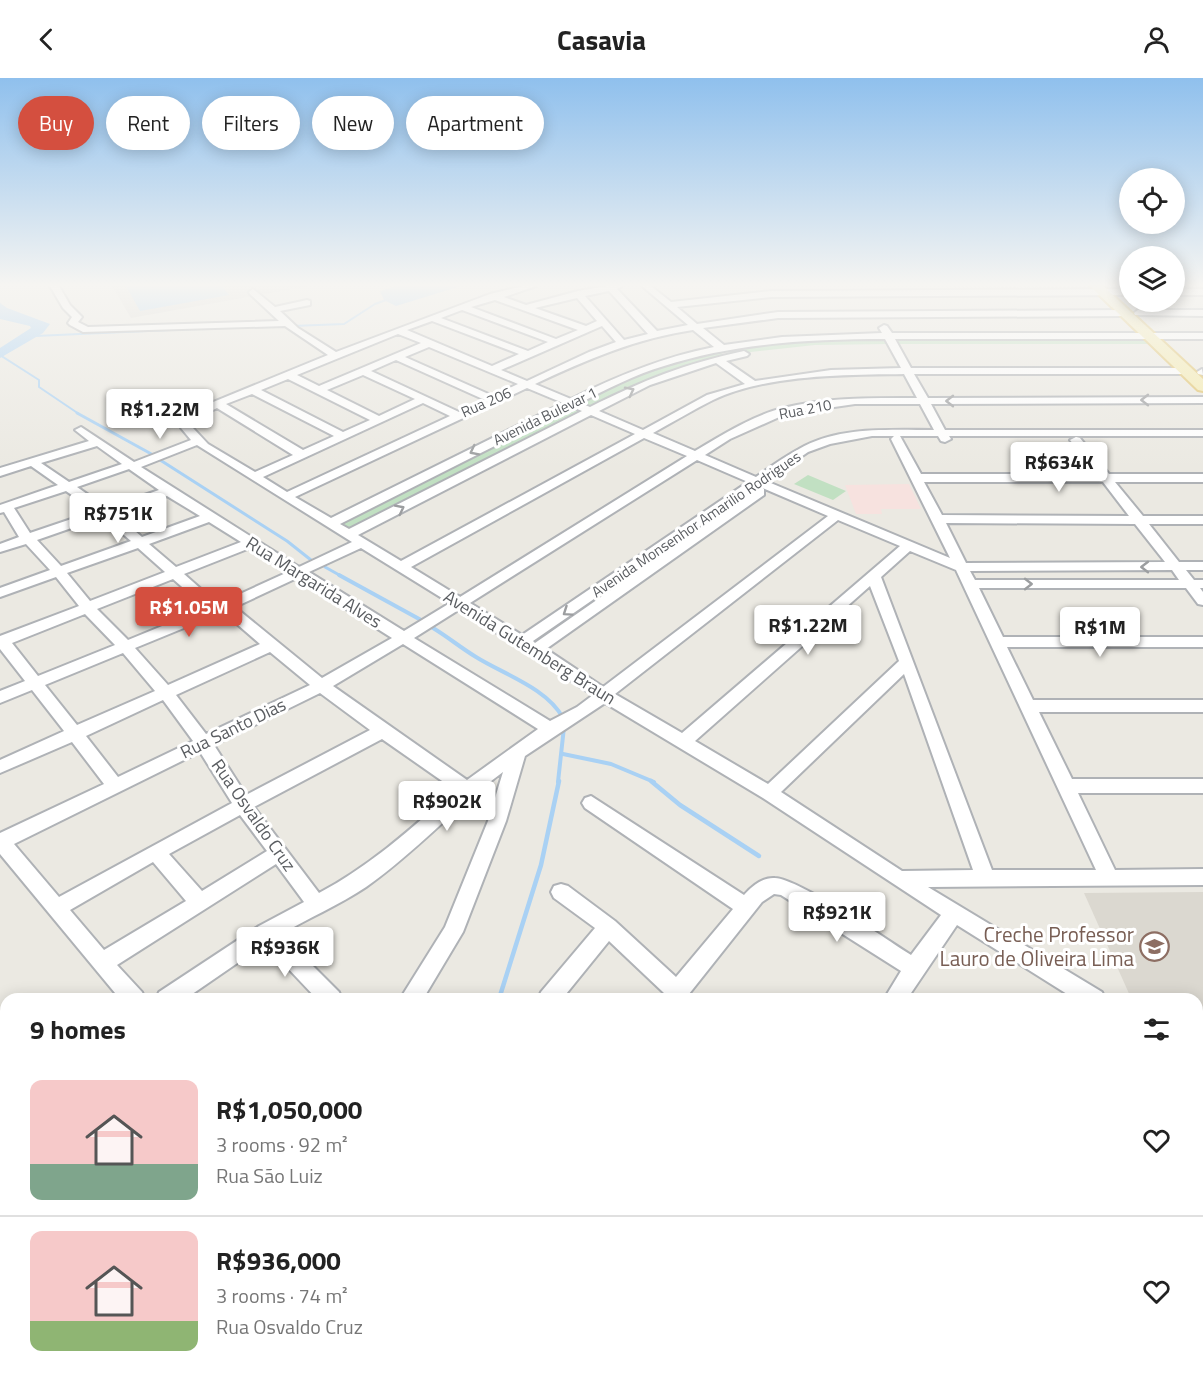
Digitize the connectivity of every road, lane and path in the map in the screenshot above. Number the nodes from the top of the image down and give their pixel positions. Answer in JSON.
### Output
{"nodes":[{"id":1,"x":321,"y":347,"type":"edge"},
{"id":2,"x":360,"y":347,"type":"edge"},
{"id":3,"x":421,"y":347,"type":"edge"},
{"id":4,"x":438,"y":347,"type":"edge"},
{"id":5,"x":508,"y":347,"type":"edge"},
{"id":6,"x":545,"y":347,"type":"edge"},
{"id":7,"x":612,"y":347,"type":"edge"},
{"id":8,"x":719,"y":347,"type":"junction"},
{"id":9,"x":722,"y":347,"type":"edge"},
{"id":10,"x":817,"y":347,"type":"edge"},
{"id":11,"x":895,"y":347,"type":"edge"},
{"id":12,"x":1166,"y":347,"type":"edge"},
{"id":13,"x":1169,"y":347,"type":"edge"},
{"id":14,"x":527,"y":354,"type":"junction"},
{"id":15,"x":336,"y":356,"type":"junction"},
{"id":16,"x":731,"y":356,"type":"junction"},
{"id":17,"x":397,"y":357,"type":"junction"},
{"id":18,"x":718,"y":360,"type":"junction"},
{"id":19,"x":494,"y":369,"type":"junction"},
{"id":20,"x":363,"y":371,"type":"junction"},
{"id":21,"x":1186,"y":371,"type":"junction"},
{"id":22,"x":908,"y":372,"type":"junction"},
{"id":23,"x":1203,"y":372,"type":"edge"},
{"id":24,"x":289,"y":375,"type":"junction"},
{"id":25,"x":529,"y":383,"type":"junction"},
{"id":26,"x":752,"y":384,"type":"junction"},
{"id":27,"x":1203,"y":387,"type":"edge"},
{"id":28,"x":253,"y":390,"type":"junction"},
{"id":29,"x":318,"y":390,"type":"junction"},
{"id":30,"x":424,"y":399,"type":"junction"},
{"id":31,"x":490,"y":399,"type":"junction"},
{"id":32,"x":1203,"y":400,"type":"edge"},
{"id":33,"x":926,"y":401,"type":"junction"},
{"id":34,"x":572,"y":402,"type":"junction"},
{"id":35,"x":211,"y":407,"type":"junction"},
{"id":36,"x":592,"y":410,"type":"junction"},
{"id":37,"x":457,"y":415,"type":"junction"},
{"id":38,"x":379,"y":420,"type":"junction"},
{"id":39,"x":81,"y":430,"type":"dead end"},
{"id":40,"x":643,"y":432,"type":"junction"},
{"id":41,"x":1203,"y":433,"type":"edge"},
{"id":42,"x":343,"y":436,"type":"junction"},
{"id":43,"x":944,"y":436,"type":"junction"},
{"id":44,"x":897,"y":439,"type":"junction"},
{"id":45,"x":1203,"y":439,"type":"edge"},
{"id":46,"x":1077,"y":440,"type":"junction"},
{"id":47,"x":198,"y":441,"type":"junction"},
{"id":48,"x":98,"y":442,"type":"junction"},
{"id":49,"x":302,"y":455,"type":"junction"},
{"id":50,"x":695,"y":455,"type":"junction"},
{"id":51,"x":32,"y":462,"type":"junction"},
{"id":52,"x":132,"y":465,"type":"junction"},
{"id":53,"x":0,"y":472,"type":"edge"},
{"id":54,"x":254,"y":477,"type":"junction"},
{"id":55,"x":916,"y":478,"type":"junction"},
{"id":56,"x":1107,"y":478,"type":"junction"},
{"id":57,"x":1203,"y":478,"type":"edge"},
{"id":58,"x":763,"y":483,"type":"junction"},
{"id":59,"x":68,"y":486,"type":"junction"},
{"id":60,"x":168,"y":491,"type":"junction"},
{"id":61,"x":285,"y":497,"type":"junction"},
{"id":62,"x":3,"y":508,"type":"edge"},
{"id":63,"x":106,"y":513,"type":"junction"},
{"id":64,"x":838,"y":514,"type":"junction"},
{"id":65,"x":210,"y":517,"type":"junction"},
{"id":66,"x":938,"y":519,"type":"junction"},
{"id":67,"x":1140,"y":519,"type":"junction"},
{"id":68,"x":1203,"y":520,"type":"edge"},
{"id":69,"x":329,"y":524,"type":"junction"},
{"id":70,"x":28,"y":538,"type":"junction"},
{"id":71,"x":355,"y":539,"type":"junction"},
{"id":72,"x":139,"y":542,"type":"junction"},
{"id":73,"x":250,"y":543,"type":"junction"},
{"id":74,"x":909,"y":545,"type":"junction"},
{"id":75,"x":0,"y":548,"type":"edge"},
{"id":76,"x":1177,"y":566,"type":"junction"},
{"id":77,"x":1203,"y":566,"type":"edge"},
{"id":78,"x":400,"y":567,"type":"junction"},
{"id":79,"x":960,"y":567,"type":"junction"},
{"id":80,"x":58,"y":571,"type":"junction"},
{"id":81,"x":177,"y":573,"type":"junction"},
{"id":82,"x":299,"y":574,"type":"junction"},
{"id":83,"x":874,"y":577,"type":"junction"},
{"id":84,"x":970,"y":584,"type":"junction"},
{"id":85,"x":1197,"y":584,"type":"edge"},
{"id":86,"x":0,"y":593,"type":"edge"},
{"id":87,"x":1203,"y":601,"type":"edge"},
{"id":88,"x":459,"y":603,"type":"junction"},
{"id":89,"x":221,"y":608,"type":"junction"},
{"id":90,"x":88,"y":609,"type":"junction"},
{"id":91,"x":404,"y":638,"type":"junction"},
{"id":92,"x":1,"y":642,"type":"edge"},
{"id":93,"x":997,"y":642,"type":"junction"},
{"id":94,"x":1203,"y":642,"type":"edge"},
{"id":95,"x":125,"y":646,"type":"junction"},
{"id":96,"x":270,"y":646,"type":"junction"},
{"id":97,"x":529,"y":646,"type":"junction"},
{"id":98,"x":907,"y":662,"type":"junction"},
{"id":99,"x":34,"y":683,"type":"junction"},
{"id":100,"x":323,"y":685,"type":"junction"},
{"id":101,"x":166,"y":693,"type":"junction"},
{"id":102,"x":604,"y":695,"type":"junction"},
{"id":103,"x":0,"y":697,"type":"edge"},
{"id":104,"x":1027,"y":706,"type":"junction"},
{"id":105,"x":1203,"y":706,"type":"edge"},
{"id":106,"x":550,"y":729,"type":"junction"},
{"id":107,"x":380,"y":732,"type":"junction"},
{"id":108,"x":77,"y":734,"type":"junction"},
{"id":109,"x":684,"y":741,"type":"junction"},
{"id":110,"x":203,"y":742,"type":"junction"},
{"id":111,"x":518,"y":752,"type":"junction"},
{"id":112,"x":0,"y":766,"type":"edge"},
{"id":113,"x":115,"y":785,"type":"junction"},
{"id":114,"x":1065,"y":786,"type":"junction"},
{"id":115,"x":1203,"y":786,"type":"edge"},
{"id":116,"x":467,"y":789,"type":"junction"},
{"id":117,"x":770,"y":793,"type":"junction"},
{"id":118,"x":591,"y":803,"type":"dead end"},
{"id":119,"x":243,"y":806,"type":"junction"},
{"id":120,"x":0,"y":842,"type":"edge"},
{"id":121,"x":156,"y":852,"type":"junction"},
{"id":122,"x":279,"y":853,"type":"junction"},
{"id":123,"x":1109,"y":876,"type":"junction"},
{"id":124,"x":1203,"y":877,"type":"edge"},
{"id":125,"x":985,"y":878,"type":"junction"},
{"id":126,"x":899,"y":879,"type":"junction"},
{"id":127,"x":561,"y":892,"type":"dead end"},
{"id":128,"x":200,"y":903,"type":"junction"},
{"id":129,"x":315,"y":905,"type":"junction"},
{"id":130,"x":746,"y":907,"type":"junction"},
{"id":131,"x":57,"y":908,"type":"junction"},
{"id":132,"x":955,"y":913,"type":"junction"},
{"id":133,"x":608,"y":927,"type":"junction"},
{"id":134,"x":266,"y":932,"type":"junction"},
{"id":135,"x":102,"y":963,"type":"junction"},
{"id":136,"x":914,"y":968,"type":"junction"},
{"id":137,"x":129,"y":993,"type":"edge"},
{"id":138,"x":176,"y":993,"type":"edge"},
{"id":139,"x":325,"y":993,"type":"edge"},
{"id":140,"x":415,"y":993,"type":"edge"},
{"id":141,"x":554,"y":993,"type":"edge"},
{"id":142,"x":673,"y":993,"type":"edge"},
{"id":143,"x":677,"y":993,"type":"edge"},
{"id":144,"x":899,"y":993,"type":"edge"},
{"id":145,"x":1085,"y":993,"type":"edge"}],
"edges":[{"from":1,"to":15,"type":"street"},
{"from":2,"to":15,"type":"street"},
{"from":3,"to":17,"type":"street"},
{"from":4,"to":19,"type":"street"},
{"from":5,"to":14,"type":"street"},
{"from":6,"to":14,"type":"street"},
{"from":7,"to":25,"type":"street","name":"Rua 206"},
{"from":8,"to":9,"type":"street","name":"Avenida Bulevar 1"},
{"from":8,"to":16,"type":"street"},
{"from":8,"to":34,"type":"street","name":"Avenida Bulevar 1"},
{"from":10,"to":16,"type":"street","name":"Avenida Bulevar 1"},
{"from":11,"to":22,"type":"street"},
{"from":12,"to":21,"type":"main road"},
{"from":13,"to":23,"type":"main road"},
{"from":14,"to":19,"type":"street"},
{"from":15,"to":24,"type":"street"},
{"from":16,"to":18,"type":"street","name":"Avenida Bulevar 1"},
{"from":17,"to":20,"type":"street"},
{"from":17,"to":31,"type":"street"},
{"from":18,"to":26,"type":"street"},
{"from":36,"to":18,"type":"street","name":"Avenida Bulevar 1","one_way":true},
{"from":19,"to":25,"type":"street"},
{"from":20,"to":29,"type":"street"},
{"from":20,"to":30,"type":"street"},
{"from":21,"to":22,"type":"street"},
{"from":21,"to":27,"type":"main road"},
{"from":22,"to":26,"type":"street"},
{"from":22,"to":33,"type":"street"},
{"from":24,"to":28,"type":"street"},
{"from":24,"to":29,"type":"street"},
{"from":25,"to":31,"type":"street","name":"Rua 206"},
{"from":25,"to":34,"type":"street"},
{"from":26,"to":40,"type":"street"},
{"from":28,"to":35,"type":"street"},
{"from":28,"to":42,"type":"street"},
{"from":29,"to":38,"type":"street"},
{"from":30,"to":37,"type":"street"},
{"from":30,"to":38,"type":"street"},
{"from":31,"to":37,"type":"street","name":"Rua 206"},
{"from":32,"to":33,"type":"street","name":"Rua 210","one_way":true},
{"from":33,"to":43,"type":"street"},
{"from":33,"to":50,"type":"street","name":"Rua 210"},
{"from":34,"to":36,"type":"street"},
{"from":34,"to":69,"type":"street","name":"Avenida Bulevar 1","one_way":true},
{"from":35,"to":47,"type":"street"},
{"from":35,"to":49,"type":"street"},
{"from":36,"to":40,"type":"street"},
{"from":71,"to":36,"type":"street","name":"Avenida Bulevar 1","one_way":true},
{"from":37,"to":61,"type":"street","name":"Rua 206"},
{"from":38,"to":42,"type":"street"},
{"from":39,"to":48,"type":"street","name":"Rua Margarida Alves"},
{"from":40,"to":50,"type":"street"},
{"from":40,"to":78,"type":"street"},
{"from":41,"to":43,"type":"street","name":"Avenida Monsenhor Amarilio Rodrigues"},
{"from":42,"to":49,"type":"street"},
{"from":43,"to":44,"type":"street","name":"Avenida Monsenhor Amarilio Rodrigues"},
{"from":43,"to":46,"type":"street","name":"Avenida Monsenhor Amarilio Rodrigues"},
{"from":43,"to":58,"type":"street","name":"Avenida Monsenhor Amarilio Rodrigues"},
{"from":44,"to":55,"type":"street"},
{"from":44,"to":58,"type":"street","name":"Avenida Monsenhor Amarilio Rodrigues"},
{"from":45,"to":46,"type":"street","name":"Avenida Monsenhor Amarilio Rodrigues"},
{"from":46,"to":56,"type":"street"},
{"from":47,"to":52,"type":"street"},
{"from":47,"to":54,"type":"street","name":"Avenida Gutemberg Braun"},
{"from":48,"to":51,"type":"street"},
{"from":48,"to":52,"type":"street","name":"Rua Margarida Alves"},
{"from":49,"to":54,"type":"street"},
{"from":50,"to":58,"type":"street"},
{"from":50,"to":88,"type":"street","name":"Rua 210"},
{"from":51,"to":53,"type":"street"},
{"from":51,"to":59,"type":"street"},
{"from":52,"to":59,"type":"street"},
{"from":52,"to":60,"type":"street","name":"Rua Margarida Alves"},
{"from":54,"to":61,"type":"street","name":"Avenida Gutemberg Braun"},
{"from":55,"to":56,"type":"street"},
{"from":55,"to":66,"type":"street"},
{"from":56,"to":57,"type":"street"},
{"from":56,"to":67,"type":"street"},
{"from":58,"to":64,"type":"street"},
{"from":58,"to":97,"type":"street","name":"Avenida Monsenhor Amarilio Rodrigues"},
{"from":59,"to":62,"type":"street"},
{"from":59,"to":63,"type":"street"},
{"from":60,"to":63,"type":"street"},
{"from":60,"to":65,"type":"street","name":"Rua Margarida Alves"},
{"from":61,"to":69,"type":"street","name":"Avenida Gutemberg Braun"},
{"from":62,"to":70,"type":"street","name":"Rua Osvaldo Cruz"},
{"from":63,"to":70,"type":"street"},
{"from":63,"to":72,"type":"street"},
{"from":64,"to":74,"type":"street"},
{"from":64,"to":102,"type":"street"},
{"from":65,"to":72,"type":"street"},
{"from":65,"to":73,"type":"street","name":"Rua Margarida Alves"},
{"from":66,"to":67,"type":"street"},
{"from":66,"to":79,"type":"street"},
{"from":67,"to":68,"type":"street"},
{"from":67,"to":76,"type":"street"},
{"from":69,"to":71,"type":"street","name":"Avenida Gutemberg Braun"},
{"from":70,"to":75,"type":"street"},
{"from":70,"to":80,"type":"street","name":"Rua Osvaldo Cruz"},
{"from":71,"to":78,"type":"street","name":"Avenida Gutemberg Braun"},
{"from":71,"to":82,"type":"street","name":"Avenida Bulevar 1"},
{"from":72,"to":80,"type":"street"},
{"from":72,"to":81,"type":"street"},
{"from":73,"to":81,"type":"street"},
{"from":73,"to":82,"type":"street","name":"Rua Margarida Alves"},
{"from":74,"to":79,"type":"street"},
{"from":74,"to":83,"type":"street"},
{"from":76,"to":77,"type":"street"},
{"from":76,"to":79,"type":"street","one_way":true},
{"from":76,"to":85,"type":"street"},
{"from":78,"to":88,"type":"street","name":"Avenida Gutemberg Braun"},
{"from":79,"to":84,"type":"street"},
{"from":80,"to":86,"type":"street"},
{"from":80,"to":90,"type":"street","name":"Rua Osvaldo Cruz"},
{"from":81,"to":89,"type":"street"},
{"from":81,"to":90,"type":"street"},
{"from":82,"to":89,"type":"street","name":"Avenida Bulevar 1"},
{"from":82,"to":91,"type":"street","name":"Rua Margarida Alves"},
{"from":83,"to":98,"type":"street"},
{"from":83,"to":109,"type":"street"},
{"from":84,"to":85,"type":"street","one_way":true},
{"from":84,"to":93,"type":"street"},
{"from":85,"to":87,"type":"street"},
{"from":88,"to":91,"type":"street","name":"Rua Santo Dias"},
{"from":88,"to":97,"type":"street","name":"Avenida Gutemberg Braun"},
{"from":89,"to":95,"type":"street","name":"Avenida Bulevar 1"},
{"from":89,"to":96,"type":"street"},
{"from":90,"to":92,"type":"street"},
{"from":90,"to":95,"type":"street","name":"Rua Osvaldo Cruz"},
{"from":91,"to":100,"type":"street","name":"Rua Santo Dias"},
{"from":91,"to":106,"type":"street","name":"Rua Margarida Alves"},
{"from":92,"to":99,"type":"street"},
{"from":93,"to":94,"type":"street"},
{"from":93,"to":104,"type":"street"},
{"from":95,"to":99,"type":"street","name":"Avenida Bulevar 1"},
{"from":95,"to":101,"type":"street","name":"Rua Osvaldo Cruz"},
{"from":96,"to":100,"type":"street"},
{"from":96,"to":101,"type":"street"},
{"from":97,"to":102,"type":"street","name":"Avenida Gutemberg Braun"},
{"from":98,"to":117,"type":"street"},
{"from":98,"to":125,"type":"street"},
{"from":99,"to":103,"type":"street","name":"Avenida Bulevar 1"},
{"from":99,"to":108,"type":"street"},
{"from":100,"to":107,"type":"street"},
{"from":100,"to":110,"type":"street","name":"Rua Santo Dias"},
{"from":101,"to":108,"type":"street"},
{"from":101,"to":110,"type":"street","name":"Rua Osvaldo Cruz"},
{"from":102,"to":106,"type":"street"},
{"from":102,"to":109,"type":"street","name":"Avenida Gutemberg Braun"},
{"from":104,"to":105,"type":"street"},
{"from":104,"to":114,"type":"street"},
{"from":106,"to":111,"type":"street"},
{"from":107,"to":116,"type":"street"},
{"from":107,"to":119,"type":"street"},
{"from":108,"to":112,"type":"street"},
{"from":108,"to":113,"type":"street"},
{"from":109,"to":117,"type":"street","name":"Avenida Gutemberg Braun"},
{"from":110,"to":113,"type":"street","name":"Rua Santo Dias"},
{"from":110,"to":119,"type":"street","name":"Rua Osvaldo Cruz"},
{"from":111,"to":116,"type":"street"},
{"from":111,"to":140,"type":"street"},
{"from":113,"to":120,"type":"street","name":"Rua Santo Dias"},
{"from":114,"to":115,"type":"street"},
{"from":114,"to":123,"type":"street"},
{"from":116,"to":129,"type":"street"},
{"from":117,"to":126,"type":"street","name":"Avenida Gutemberg Braun"},
{"from":118,"to":130,"type":"street"},
{"from":119,"to":121,"type":"street"},
{"from":119,"to":122,"type":"street","name":"Rua Osvaldo Cruz"},
{"from":120,"to":131,"type":"street"},
{"from":121,"to":128,"type":"street"},
{"from":121,"to":131,"type":"street"},
{"from":122,"to":128,"type":"street"},
{"from":122,"to":129,"type":"street","name":"Rua Osvaldo Cruz"},
{"from":123,"to":124,"type":"street"},
{"from":123,"to":125,"type":"street"},
{"from":125,"to":126,"type":"street"},
{"from":126,"to":132,"type":"street","name":"Avenida Gutemberg Braun"},
{"from":127,"to":133,"type":"street"},
{"from":128,"to":135,"type":"street"},
{"from":129,"to":134,"type":"street"},
{"from":130,"to":136,"type":"street"},
{"from":130,"to":143,"type":"street"},
{"from":131,"to":135,"type":"street"},
{"from":132,"to":136,"type":"street"},
{"from":132,"to":145,"type":"street","name":"Avenida Gutemberg Braun"},
{"from":133,"to":141,"type":"street"},
{"from":133,"to":142,"type":"street"},
{"from":134,"to":138,"type":"street"},
{"from":134,"to":139,"type":"street"},
{"from":135,"to":137,"type":"street"},
{"from":136,"to":144,"type":"street"}]}
